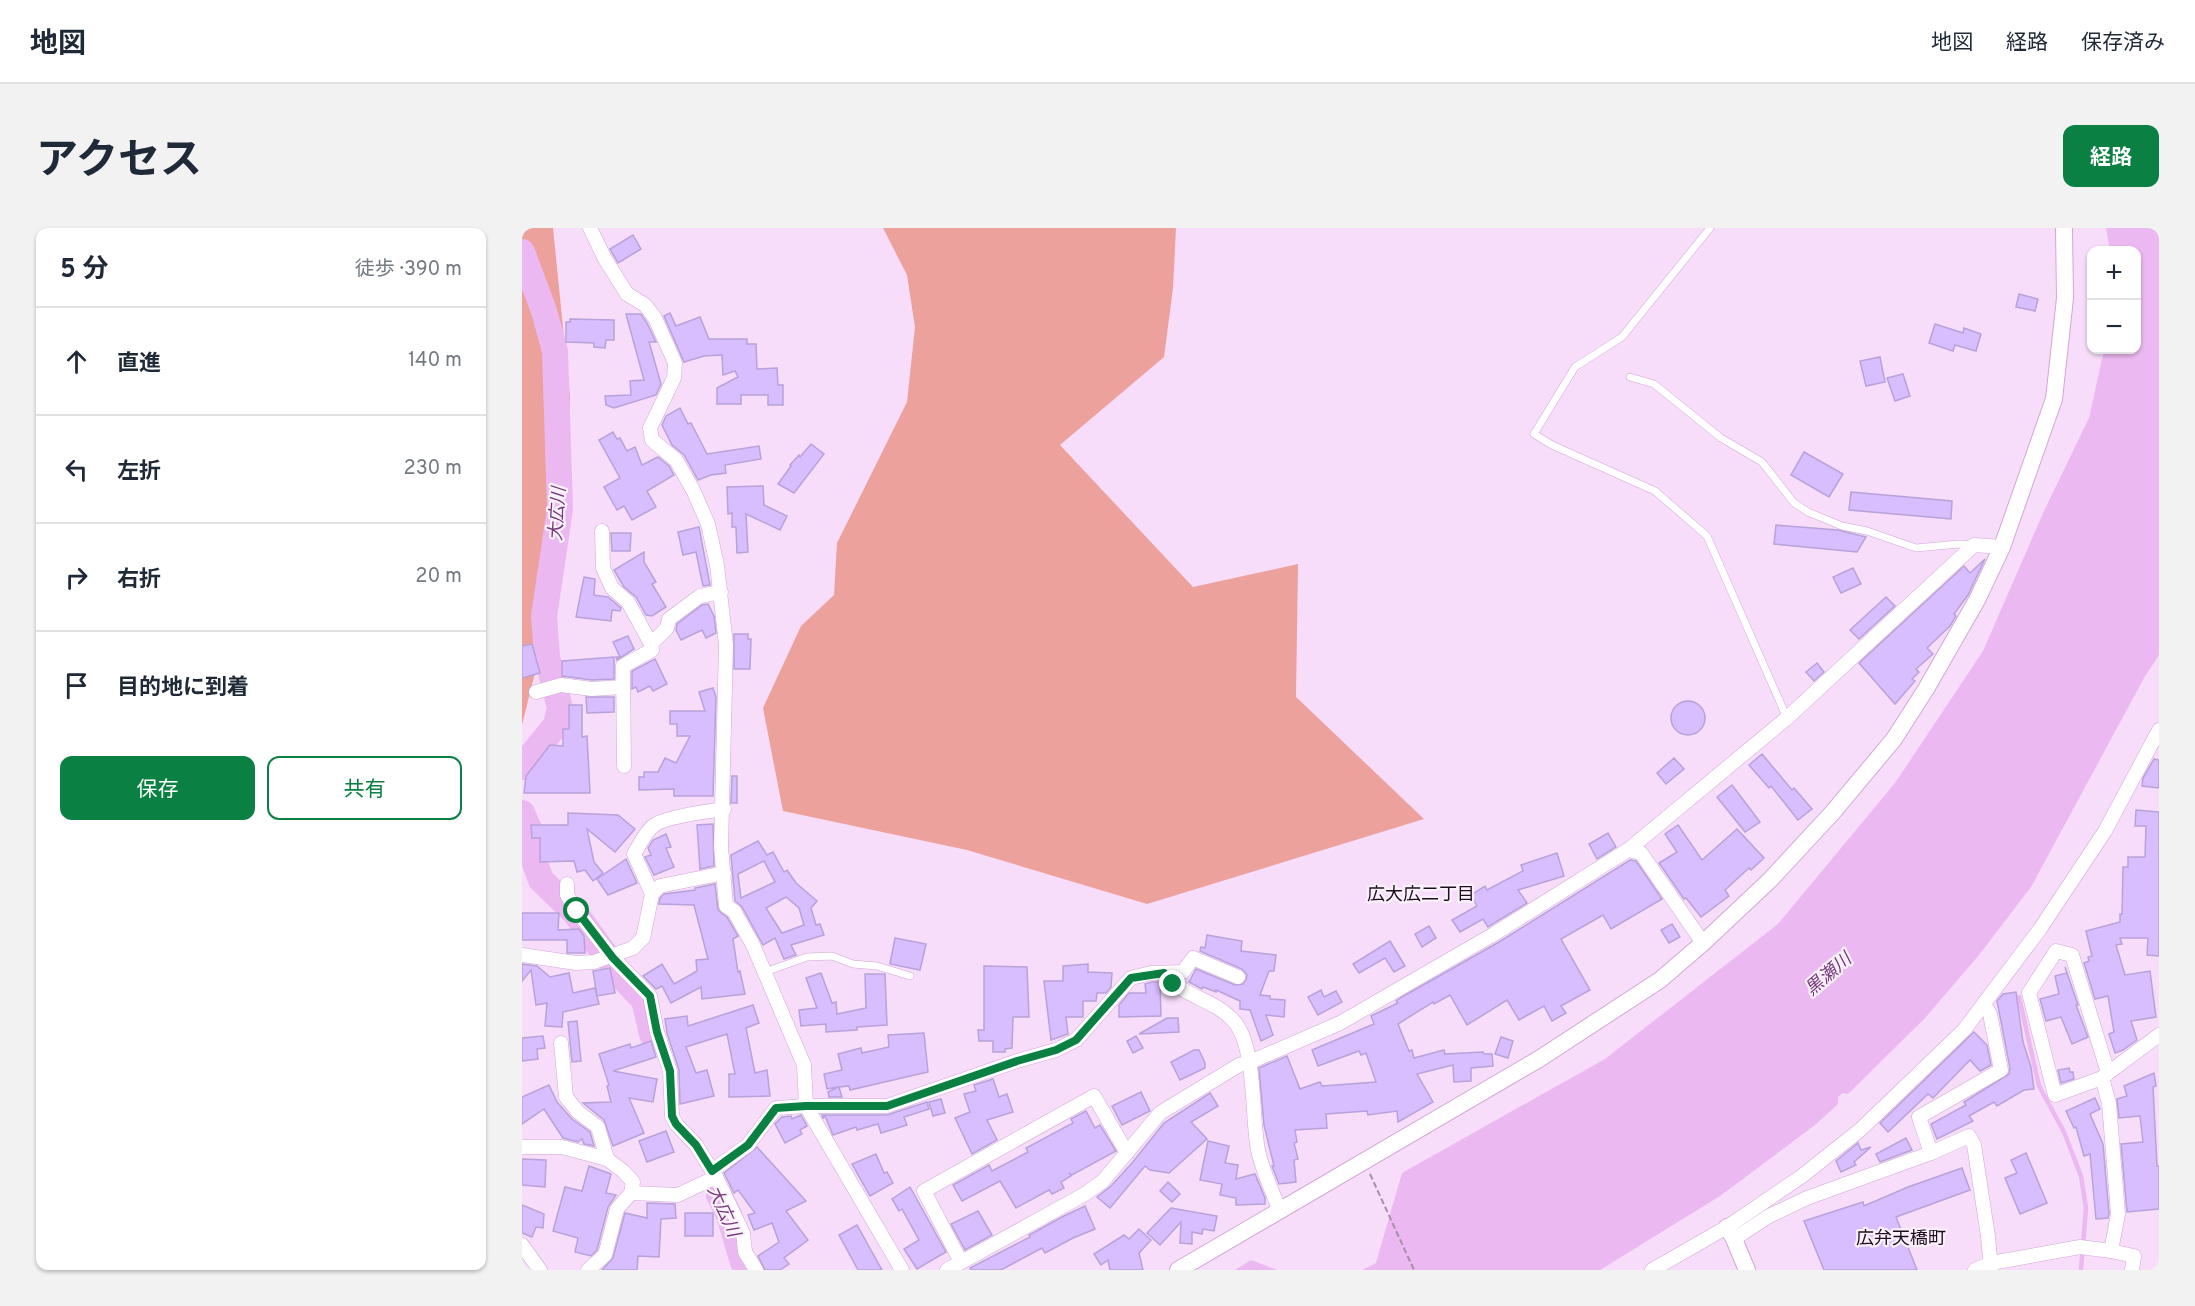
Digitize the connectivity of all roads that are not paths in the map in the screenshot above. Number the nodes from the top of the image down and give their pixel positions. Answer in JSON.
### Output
{"nodes":[{"id":1,"x":591,"y":228,"type":"edge"},
{"id":2,"x":1710,"y":228,"type":"edge"},
{"id":3,"x":2064,"y":228,"type":"edge"},
{"id":4,"x":1630,"y":377,"type":"dead end"},
{"id":5,"x":602,"y":531,"type":"dead end"},
{"id":6,"x":1974,"y":545,"type":"junction"},
{"id":7,"x":2002,"y":547,"type":"junction"},
{"id":8,"x":721,"y":592,"type":"junction"},
{"id":9,"x":651,"y":644,"type":"junction"},
{"id":10,"x":622,"y":687,"type":"junction"},
{"id":11,"x":536,"y":692,"type":"dead end"},
{"id":12,"x":1787,"y":718,"type":"junction"},
{"id":13,"x":2159,"y":730,"type":"edge"},
{"id":14,"x":624,"y":766,"type":"dead end"},
{"id":15,"x":724,"y":809,"type":"junction"},
{"id":16,"x":1628,"y":850,"type":"junction"},
{"id":17,"x":724,"y":873,"type":"junction"},
{"id":18,"x":567,"y":884,"type":"dead end"},
{"id":19,"x":652,"y":894,"type":"junction"},
{"id":20,"x":1703,"y":943,"type":"junction"},
{"id":21,"x":522,"y":955,"type":"edge"},
{"id":22,"x":610,"y":955,"type":"junction"},
{"id":23,"x":765,"y":972,"type":"junction"},
{"id":24,"x":1164,"y":973,"type":"junction"},
{"id":25,"x":910,"y":976,"type":"dead end"},
{"id":26,"x":1238,"y":977,"type":"dead end"},
{"id":27,"x":1984,"y":1004,"type":"junction"},
{"id":28,"x":2159,"y":1035,"type":"edge"},
{"id":29,"x":561,"y":1043,"type":"dead end"},
{"id":30,"x":1250,"y":1062,"type":"junction"},
{"id":31,"x":2105,"y":1075,"type":"junction"},
{"id":32,"x":806,"y":1106,"type":"junction"},
{"id":33,"x":522,"y":1147,"type":"edge"},
{"id":34,"x":1127,"y":1153,"type":"junction"},
{"id":35,"x":1931,"y":1153,"type":"junction"},
{"id":36,"x":607,"y":1159,"type":"junction"},
{"id":37,"x":714,"y":1174,"type":"junction"},
{"id":38,"x":631,"y":1193,"type":"junction"},
{"id":39,"x":1280,"y":1210,"type":"junction"},
{"id":40,"x":1731,"y":1233,"type":"junction"},
{"id":41,"x":522,"y":1245,"type":"edge"},
{"id":42,"x":2111,"y":1251,"type":"junction"},
{"id":43,"x":962,"y":1262,"type":"junction"},
{"id":44,"x":1991,"y":1267,"type":"edge"},
{"id":45,"x":540,"y":1270,"type":"edge"},
{"id":46,"x":588,"y":1270,"type":"edge"},
{"id":47,"x":756,"y":1270,"type":"edge"},
{"id":48,"x":902,"y":1270,"type":"edge"},
{"id":49,"x":947,"y":1270,"type":"edge"},
{"id":50,"x":1178,"y":1270,"type":"edge"},
{"id":51,"x":1652,"y":1270,"type":"edge"},
{"id":52,"x":1747,"y":1270,"type":"edge"},
{"id":53,"x":1975,"y":1270,"type":"edge"},
{"id":54,"x":2132,"y":1270,"type":"edge"}],
"edges":[{"from":1,"to":8,"type":"street"},
{"from":2,"to":12,"type":"lane"},
{"from":3,"to":7,"type":"street"},
{"from":4,"to":6,"type":"lane"},
{"from":5,"to":9,"type":"street"},
{"from":6,"to":7,"type":"street"},
{"from":6,"to":12,"type":"street"},
{"from":7,"to":20,"type":"street"},
{"from":8,"to":9,"type":"street"},
{"from":8,"to":15,"type":"street"},
{"from":9,"to":10,"type":"street"},
{"from":10,"to":11,"type":"street"},
{"from":10,"to":14,"type":"street"},
{"from":12,"to":16,"type":"street"},
{"from":13,"to":27,"type":"street"},
{"from":15,"to":17,"type":"street"},
{"from":15,"to":19,"type":"street"},
{"from":16,"to":20,"type":"street"},
{"from":16,"to":30,"type":"street"},
{"from":17,"to":19,"type":"street"},
{"from":17,"to":23,"type":"street"},
{"from":18,"to":22,"type":"street"},
{"from":19,"to":22,"type":"street"},
{"from":20,"to":39,"type":"street"},
{"from":21,"to":22,"type":"street"},
{"from":22,"to":37,"type":"street"},
{"from":23,"to":25,"type":"lane"},
{"from":23,"to":32,"type":"street"},
{"from":24,"to":26,"type":"street"},
{"from":24,"to":30,"type":"street"},
{"from":24,"to":32,"type":"street"},
{"from":27,"to":35,"type":"street"},
{"from":27,"to":40,"type":"street"},
{"from":28,"to":31,"type":"street"},
{"from":29,"to":36,"type":"street"},
{"from":30,"to":34,"type":"street"},
{"from":30,"to":39,"type":"street"},
{"from":31,"to":31,"type":"street"},
{"from":31,"to":42,"type":"street"},
{"from":32,"to":37,"type":"street"},
{"from":32,"to":48,"type":"street"},
{"from":33,"to":36,"type":"street"},
{"from":34,"to":43,"type":"street"},
{"from":34,"to":43,"type":"street"},
{"from":35,"to":40,"type":"street"},
{"from":35,"to":44,"type":"street"},
{"from":36,"to":38,"type":"street"},
{"from":37,"to":38,"type":"street"},
{"from":37,"to":47,"type":"street"},
{"from":38,"to":46,"type":"street"},
{"from":39,"to":50,"type":"street"},
{"from":40,"to":51,"type":"street"},
{"from":40,"to":52,"type":"street"},
{"from":41,"to":45,"type":"street"},
{"from":42,"to":44,"type":"street"},
{"from":42,"to":54,"type":"street"},
{"from":43,"to":49,"type":"street"},
{"from":44,"to":53,"type":"street"}]}
